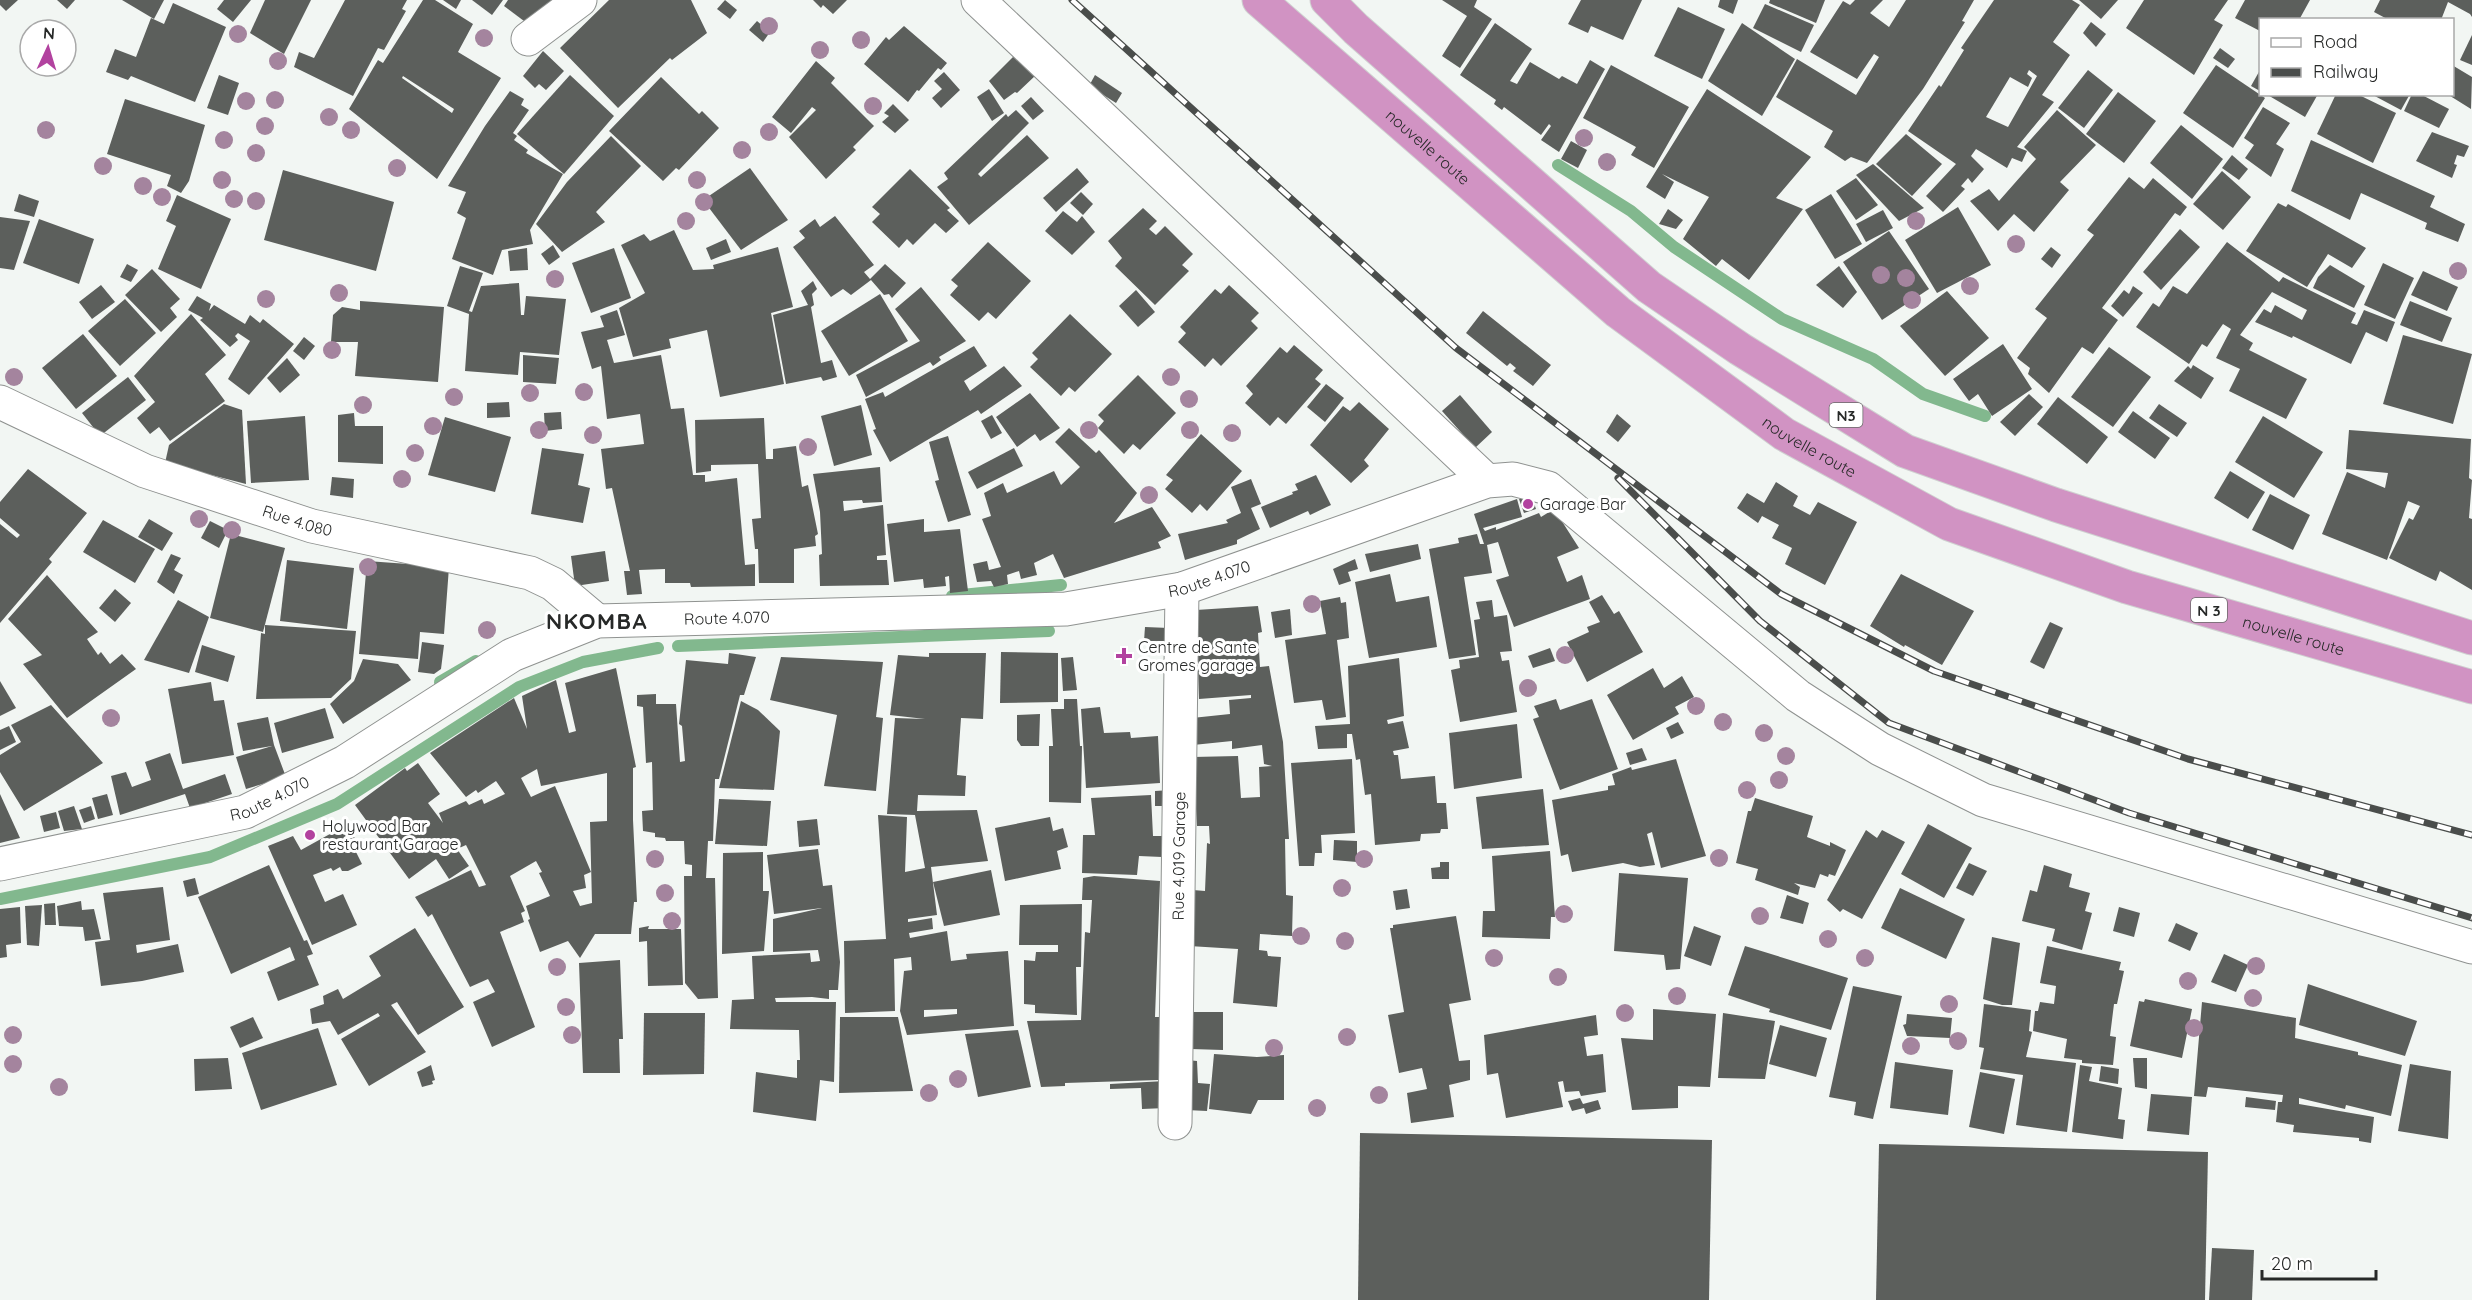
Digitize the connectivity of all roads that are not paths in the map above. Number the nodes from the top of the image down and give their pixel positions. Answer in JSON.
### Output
{"nodes":[{"id":1,"x":580,"y":0,"type":"edge"},
{"id":2,"x":978,"y":0,"type":"edge"},
{"id":3,"x":1259,"y":0,"type":"edge"},
{"id":4,"x":1327,"y":0,"type":"edge"},
{"id":5,"x":1356,"y":29,"type":"junction"},
{"id":6,"x":528,"y":39,"type":"dead end"},
{"id":7,"x":1328,"y":61,"type":"junction"},
{"id":8,"x":0,"y":402,"type":"edge"},
{"id":9,"x":1487,"y":482,"type":"junction"},
{"id":10,"x":1182,"y":589,"type":"junction"},
{"id":11,"x":597,"y":621,"type":"junction"},
{"id":12,"x":2472,"y":638,"type":"edge"},
{"id":13,"x":2472,"y":687,"type":"edge"},
{"id":14,"x":0,"y":864,"type":"edge"},
{"id":15,"x":2472,"y":947,"type":"edge"},
{"id":16,"x":1175,"y":1123,"type":"dead end"}],
"edges":[{"from":1,"to":6,"type":"street"},
{"from":2,"to":9,"type":"street"},
{"from":3,"to":7,"type":"highway","name":"nouvelle route"},
{"from":4,"to":5,"type":"highway","number":"N3"},
{"from":5,"to":7,"type":"highway"},
{"from":5,"to":12,"type":"highway","number":"N3"},
{"from":7,"to":13,"type":"highway","name":"nouvelle route","number":"N 3"},
{"from":8,"to":11,"type":"street","name":"Rue 4.080"},
{"from":9,"to":10,"type":"street","name":"Route 4.070"},
{"from":9,"to":15,"type":"street","name":"Route 4.070"},
{"from":10,"to":11,"type":"street","name":"Route 4.070"},
{"from":10,"to":16,"type":"street","name":"Rue 4.019 Garage"},
{"from":11,"to":14,"type":"street","name":"Route 4.070"}]}
